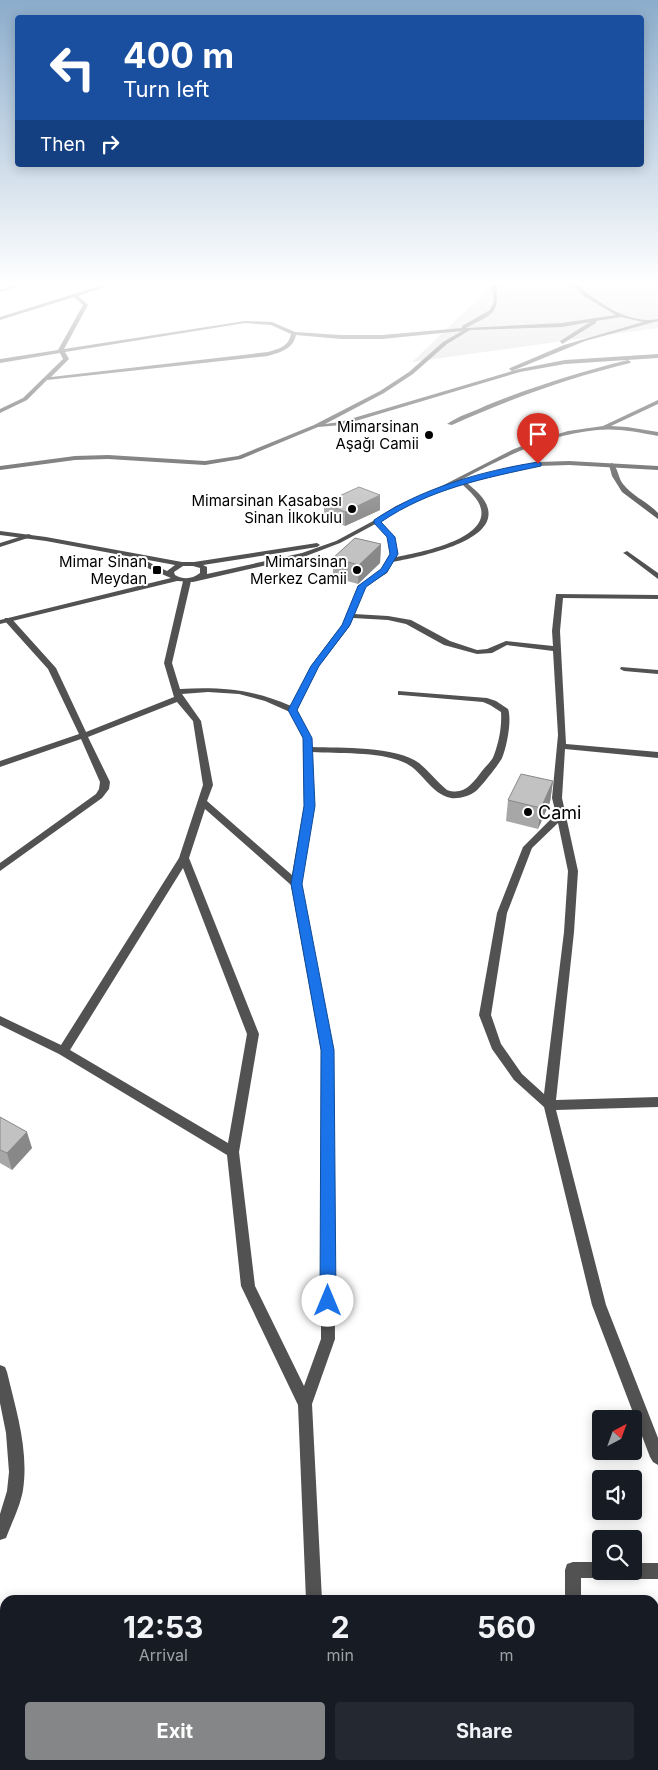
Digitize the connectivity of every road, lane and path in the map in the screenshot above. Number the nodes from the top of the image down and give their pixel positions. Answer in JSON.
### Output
{"nodes":[{"id":1,"x":57,"y":368,"type":"edge"},
{"id":2,"x":147,"y":368,"type":"edge"},
{"id":3,"x":417,"y":368,"type":"edge"},
{"id":4,"x":514,"y":368,"type":"edge"},
{"id":5,"x":541,"y":368,"type":"edge"},
{"id":6,"x":608,"y":368,"type":"edge"},
{"id":7,"x":45,"y":379,"type":"junction"},
{"id":8,"x":491,"y":379,"type":"junction"},
{"id":9,"x":658,"y":402,"type":"edge"},
{"id":10,"x":0,"y":410,"type":"edge"},
{"id":11,"x":450,"y":424,"type":"dead end"},
{"id":12,"x":316,"y":426,"type":"junction"},
{"id":13,"x":602,"y":428,"type":"junction"},
{"id":14,"x":658,"y":434,"type":"edge"},
{"id":15,"x":612,"y":465,"type":"junction"},
{"id":16,"x":0,"y":468,"type":"edge"},
{"id":17,"x":658,"y":468,"type":"edge"},
{"id":18,"x":464,"y":483,"type":"junction"},
{"id":19,"x":437,"y":490,"type":"junction"},
{"id":20,"x":658,"y":517,"type":"edge"},
{"id":21,"x":377,"y":522,"type":"junction"},
{"id":22,"x":0,"y":533,"type":"edge"},
{"id":23,"x":29,"y":536,"type":"junction"},
{"id":24,"x":338,"y":542,"type":"junction"},
{"id":25,"x":0,"y":545,"type":"edge"},
{"id":26,"x":627,"y":553,"type":"dead end"},
{"id":27,"x":129,"y":556,"type":"junction"},
{"id":28,"x":390,"y":560,"type":"junction"},
{"id":29,"x":182,"y":564,"type":"junction"},
{"id":30,"x":194,"y":564,"type":"junction"},
{"id":31,"x":658,"y":577,"type":"edge"},
{"id":32,"x":174,"y":578,"type":"junction"},
{"id":33,"x":198,"y":578,"type":"junction"},
{"id":34,"x":187,"y":580,"type":"junction"},
{"id":35,"x":658,"y":597,"type":"edge"},
{"id":36,"x":350,"y":616,"type":"junction"},
{"id":37,"x":4,"y":621,"type":"edge"},
{"id":38,"x":557,"y":649,"type":"junction"},
{"id":39,"x":624,"y":669,"type":"dead end"},
{"id":40,"x":658,"y":672,"type":"edge"},
{"id":41,"x":401,"y":693,"type":"dead end"},
{"id":42,"x":178,"y":695,"type":"junction"},
{"id":43,"x":293,"y":710,"type":"junction"},
{"id":44,"x":85,"y":735,"type":"junction"},
{"id":45,"x":561,"y":746,"type":"junction"},
{"id":46,"x":308,"y":749,"type":"junction"},
{"id":47,"x":658,"y":755,"type":"edge"},
{"id":48,"x":0,"y":764,"type":"edge"},
{"id":49,"x":202,"y":802,"type":"junction"},
{"id":50,"x":561,"y":814,"type":"junction"},
{"id":51,"x":184,"y":858,"type":"junction"},
{"id":52,"x":0,"y":868,"type":"edge"},
{"id":53,"x":296,"y":884,"type":"junction"},
{"id":54,"x":0,"y":1020,"type":"edge"},
{"id":55,"x":63,"y":1051,"type":"junction"},
{"id":56,"x":658,"y":1102,"type":"edge"},
{"id":57,"x":549,"y":1105,"type":"junction"},
{"id":58,"x":232,"y":1152,"type":"junction"},
{"id":59,"x":0,"y":1372,"type":"edge"},
{"id":60,"x":305,"y":1404,"type":"junction"},
{"id":61,"x":658,"y":1457,"type":"edge"},
{"id":62,"x":0,"y":1532,"type":"edge"},
{"id":63,"x":592,"y":1570,"type":"edge"},
{"id":64,"x":642,"y":1571,"type":"edge"},
{"id":65,"x":658,"y":1571,"type":"edge"},
{"id":66,"x":314,"y":1595,"type":"edge"},
{"id":67,"x":573,"y":1595,"type":"edge"}],
"edges":[{"from":1,"to":7,"type":"street"},
{"from":2,"to":7,"type":"street"},
{"from":3,"to":12,"type":"street"},
{"from":4,"to":8,"type":"street"},
{"from":5,"to":8,"type":"street"},
{"from":6,"to":11,"type":"street"},
{"from":7,"to":10,"type":"street"},
{"from":8,"to":12,"type":"street"},
{"from":9,"to":13,"type":"street"},
{"from":12,"to":16,"type":"street"},
{"from":13,"to":14,"type":"street"},
{"from":13,"to":19,"type":"street"},
{"from":15,"to":17,"type":"street"},
{"from":15,"to":18,"type":"street"},
{"from":15,"to":20,"type":"street"},
{"from":18,"to":19,"type":"street"},
{"from":18,"to":28,"type":"street"},
{"from":19,"to":21,"type":"street"},
{"from":21,"to":24,"type":"street"},
{"from":21,"to":28,"type":"street"},
{"from":22,"to":23,"type":"street"},
{"from":23,"to":25,"type":"street"},
{"from":23,"to":27,"type":"street"},
{"from":24,"to":30,"type":"street"},
{"from":24,"to":33,"type":"street"},
{"from":26,"to":31,"type":"street"},
{"from":27,"to":29,"type":"street"},
{"from":27,"to":32,"type":"street"},
{"from":28,"to":36,"type":"street"},
{"from":29,"to":30,"type":"street"},
{"from":29,"to":32,"type":"street"},
{"from":30,"to":33,"type":"street"},
{"from":32,"to":34,"type":"street"},
{"from":32,"to":37,"type":"street"},
{"from":33,"to":34,"type":"street"},
{"from":34,"to":42,"type":"street"},
{"from":35,"to":38,"type":"street"},
{"from":36,"to":38,"type":"street"},
{"from":36,"to":43,"type":"street"},
{"from":37,"to":44,"type":"street"},
{"from":38,"to":45,"type":"street"},
{"from":39,"to":40,"type":"street"},
{"from":41,"to":46,"type":"street"},
{"from":42,"to":43,"type":"street"},
{"from":42,"to":44,"type":"street"},
{"from":42,"to":49,"type":"street"},
{"from":43,"to":46,"type":"street"},
{"from":44,"to":48,"type":"street"},
{"from":44,"to":52,"type":"street"},
{"from":45,"to":47,"type":"street"},
{"from":45,"to":50,"type":"street"},
{"from":46,"to":53,"type":"street"},
{"from":49,"to":51,"type":"street"},
{"from":49,"to":53,"type":"street"},
{"from":50,"to":57,"type":"street"},
{"from":50,"to":57,"type":"street"},
{"from":51,"to":55,"type":"street"},
{"from":51,"to":58,"type":"street"},
{"from":53,"to":60,"type":"street"},
{"from":54,"to":55,"type":"street"},
{"from":55,"to":58,"type":"street"},
{"from":56,"to":57,"type":"street"},
{"from":57,"to":61,"type":"street"},
{"from":58,"to":60,"type":"street"},
{"from":59,"to":62,"type":"street"},
{"from":60,"to":66,"type":"street"},
{"from":63,"to":67,"type":"street"},
{"from":64,"to":65,"type":"street"}]}
